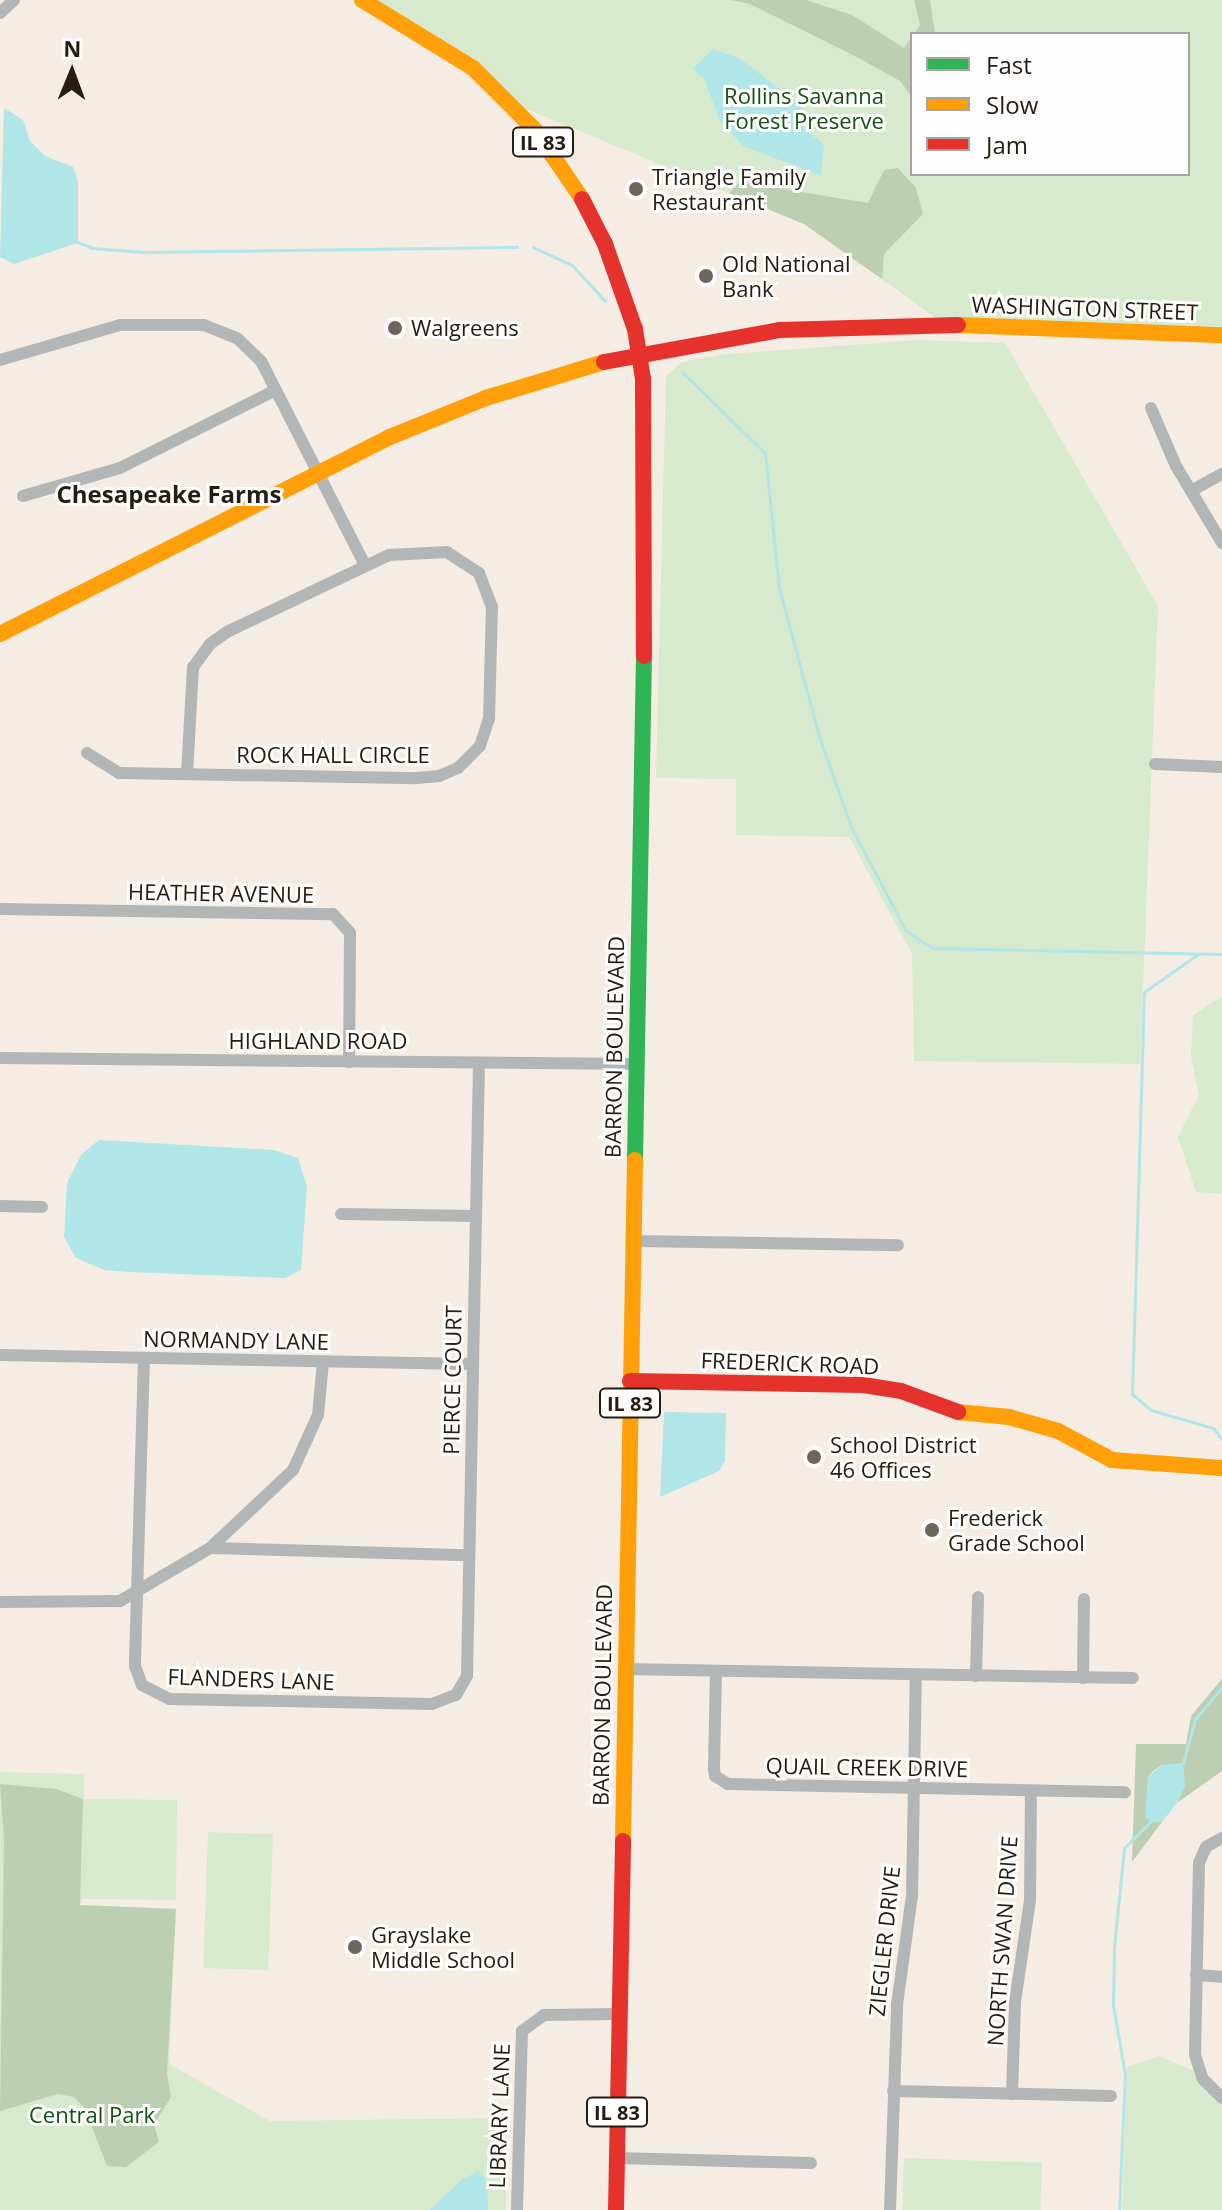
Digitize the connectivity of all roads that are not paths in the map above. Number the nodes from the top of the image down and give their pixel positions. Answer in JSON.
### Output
{"nodes":[{"id":1,"x":14,"y":0,"type":"edge"},
{"id":2,"x":362,"y":0,"type":"edge"},
{"id":3,"x":0,"y":13,"type":"edge"},
{"id":4,"x":1222,"y":335,"type":"edge"},
{"id":5,"x":639,"y":352,"type":"junction"},
{"id":6,"x":0,"y":360,"type":"edge"},
{"id":7,"x":276,"y":390,"type":"junction"},
{"id":8,"x":1151,"y":408,"type":"dead end"},
{"id":9,"x":318,"y":474,"type":"junction"},
{"id":10,"x":1222,"y":474,"type":"edge"},
{"id":11,"x":1191,"y":491,"type":"junction"},
{"id":12,"x":23,"y":496,"type":"dead end"},
{"id":13,"x":1222,"y":543,"type":"edge"},
{"id":14,"x":365,"y":565,"type":"junction"},
{"id":15,"x":0,"y":634,"type":"edge"},
{"id":16,"x":87,"y":753,"type":"dead end"},
{"id":17,"x":1155,"y":764,"type":"dead end"},
{"id":18,"x":1222,"y":767,"type":"edge"},
{"id":19,"x":187,"y":774,"type":"junction"},
{"id":20,"x":0,"y":909,"type":"edge"},
{"id":21,"x":0,"y":1058,"type":"edge"},
{"id":22,"x":349,"y":1062,"type":"junction"},
{"id":23,"x":479,"y":1063,"type":"junction"},
{"id":24,"x":636,"y":1064,"type":"junction"},
{"id":25,"x":0,"y":1206,"type":"edge"},
{"id":26,"x":42,"y":1207,"type":"dead end"},
{"id":27,"x":341,"y":1214,"type":"dead end"},
{"id":28,"x":476,"y":1216,"type":"junction"},
{"id":29,"x":633,"y":1241,"type":"junction"},
{"id":30,"x":898,"y":1245,"type":"dead end"},
{"id":31,"x":0,"y":1355,"type":"edge"},
{"id":32,"x":144,"y":1358,"type":"junction"},
{"id":33,"x":323,"y":1362,"type":"junction"},
{"id":34,"x":471,"y":1364,"type":"junction"},
{"id":35,"x":630,"y":1381,"type":"junction"},
{"id":36,"x":1222,"y":1468,"type":"edge"},
{"id":37,"x":210,"y":1548,"type":"junction"},
{"id":38,"x":468,"y":1555,"type":"junction"},
{"id":39,"x":140,"y":1592,"type":"junction"},
{"id":40,"x":978,"y":1597,"type":"dead end"},
{"id":41,"x":1084,"y":1599,"type":"dead end"},
{"id":42,"x":0,"y":1602,"type":"edge"},
{"id":43,"x":625,"y":1669,"type":"junction"},
{"id":44,"x":716,"y":1671,"type":"junction"},
{"id":45,"x":916,"y":1675,"type":"junction"},
{"id":46,"x":976,"y":1676,"type":"junction"},
{"id":47,"x":1083,"y":1678,"type":"junction"},
{"id":48,"x":1133,"y":1678,"type":"dead end"},
{"id":49,"x":456,"y":1695,"type":"joint"},
{"id":50,"x":915,"y":1788,"type":"junction"},
{"id":51,"x":1031,"y":1791,"type":"junction"},
{"id":52,"x":1125,"y":1792,"type":"dead end"},
{"id":53,"x":1222,"y":1838,"type":"edge"},
{"id":54,"x":1196,"y":1975,"type":"junction"},
{"id":55,"x":1222,"y":1977,"type":"edge"},
{"id":56,"x":619,"y":2014,"type":"junction"},
{"id":57,"x":893,"y":2091,"type":"junction"},
{"id":58,"x":1012,"y":2094,"type":"junction"},
{"id":59,"x":1111,"y":2096,"type":"dead end"},
{"id":60,"x":1222,"y":2098,"type":"edge"},
{"id":61,"x":616,"y":2158,"type":"junction"},
{"id":62,"x":811,"y":2163,"type":"dead end"},
{"id":63,"x":517,"y":2210,"type":"edge"},
{"id":64,"x":616,"y":2210,"type":"edge"},
{"id":65,"x":890,"y":2210,"type":"edge"}],
"edges":[{"from":1,"to":3,"type":"street"},
{"from":2,"to":5,"type":"main road","name":"BARRON BOULEVARD","number":"IL 83"},
{"from":4,"to":5,"type":"main road","name":"WASHINGTON STREET"},
{"from":5,"to":9,"type":"main road"},
{"from":5,"to":24,"type":"main road","name":"BARRON BOULEVARD","number":"IL 83"},
{"from":6,"to":7,"type":"street"},
{"from":7,"to":9,"type":"street"},
{"from":7,"to":12,"type":"street"},
{"from":8,"to":11,"type":"street"},
{"from":9,"to":14,"type":"street"},
{"from":9,"to":15,"type":"main road"},
{"from":10,"to":11,"type":"street"},
{"from":11,"to":13,"type":"street"},
{"from":14,"to":19,"type":"street","name":"ROCK HALL CIRCLE"},
{"from":14,"to":19,"type":"street","name":"ROCK HALL CIRCLE"},
{"from":16,"to":19,"type":"street"},
{"from":17,"to":18,"type":"street"},
{"from":20,"to":22,"type":"street","name":"HEATHER AVENUE"},
{"from":21,"to":22,"type":"street","name":"HIGHLAND ROAD"},
{"from":22,"to":23,"type":"street","name":"HIGHLAND ROAD"},
{"from":23,"to":24,"type":"street","name":"HIGHLAND ROAD"},
{"from":23,"to":28,"type":"street","name":"PIERCE COURT"},
{"from":24,"to":29,"type":"main road","name":"BARRON BOULEVARD","number":"IL 83"},
{"from":25,"to":26,"type":"street"},
{"from":27,"to":28,"type":"street"},
{"from":28,"to":34,"type":"street","name":"PIERCE COURT"},
{"from":29,"to":30,"type":"street"},
{"from":29,"to":35,"type":"main road","name":"BARRON BOULEVARD","number":"IL 83"},
{"from":31,"to":32,"type":"street","name":"NORMANDY LANE"},
{"from":32,"to":33,"type":"street","name":"NORMANDY LANE"},
{"from":32,"to":39,"type":"street"},
{"from":33,"to":34,"type":"street","name":"NORMANDY LANE"},
{"from":33,"to":37,"type":"street"},
{"from":34,"to":38,"type":"street","name":"PIERCE COURT"},
{"from":35,"to":36,"type":"main road","name":"FREDERICK ROAD"},
{"from":35,"to":43,"type":"main road","name":"BARRON BOULEVARD","number":"IL 83"},
{"from":37,"to":38,"type":"street"},
{"from":37,"to":39,"type":"street"},
{"from":38,"to":49,"type":"street","name":"PIERCE COURT"},
{"from":39,"to":42,"type":"street"},
{"from":39,"to":49,"type":"street","name":"FLANDERS LANE"},
{"from":40,"to":46,"type":"street"},
{"from":41,"to":47,"type":"street"},
{"from":43,"to":44,"type":"street"},
{"from":43,"to":56,"type":"main road","name":"BARRON BOULEVARD","number":"IL 83"},
{"from":44,"to":45,"type":"street"},
{"from":44,"to":50,"type":"street","name":"QUAIL CREEK DRIVE"},
{"from":45,"to":46,"type":"street"},
{"from":45,"to":50,"type":"street","name":"ZIEGLER DRIVE"},
{"from":46,"to":47,"type":"street"},
{"from":47,"to":48,"type":"street"},
{"from":50,"to":51,"type":"street","name":"QUAIL CREEK DRIVE"},
{"from":50,"to":57,"type":"street","name":"ZIEGLER DRIVE"},
{"from":51,"to":52,"type":"street","name":"QUAIL CREEK DRIVE"},
{"from":51,"to":58,"type":"street","name":"NORTH SWAN DRIVE"},
{"from":53,"to":54,"type":"street"},
{"from":54,"to":55,"type":"street"},
{"from":54,"to":60,"type":"street"},
{"from":56,"to":61,"type":"main road","name":"BARRON BOULEVARD","number":"IL 83"},
{"from":56,"to":63,"type":"street","name":"LIBRARY LANE"},
{"from":57,"to":58,"type":"street"},
{"from":57,"to":65,"type":"street","name":"ZIEGLER DRIVE"},
{"from":58,"to":59,"type":"street"},
{"from":61,"to":62,"type":"street"},
{"from":61,"to":64,"type":"main road","name":"BARRON BOULEVARD","number":"IL 83"}]}
